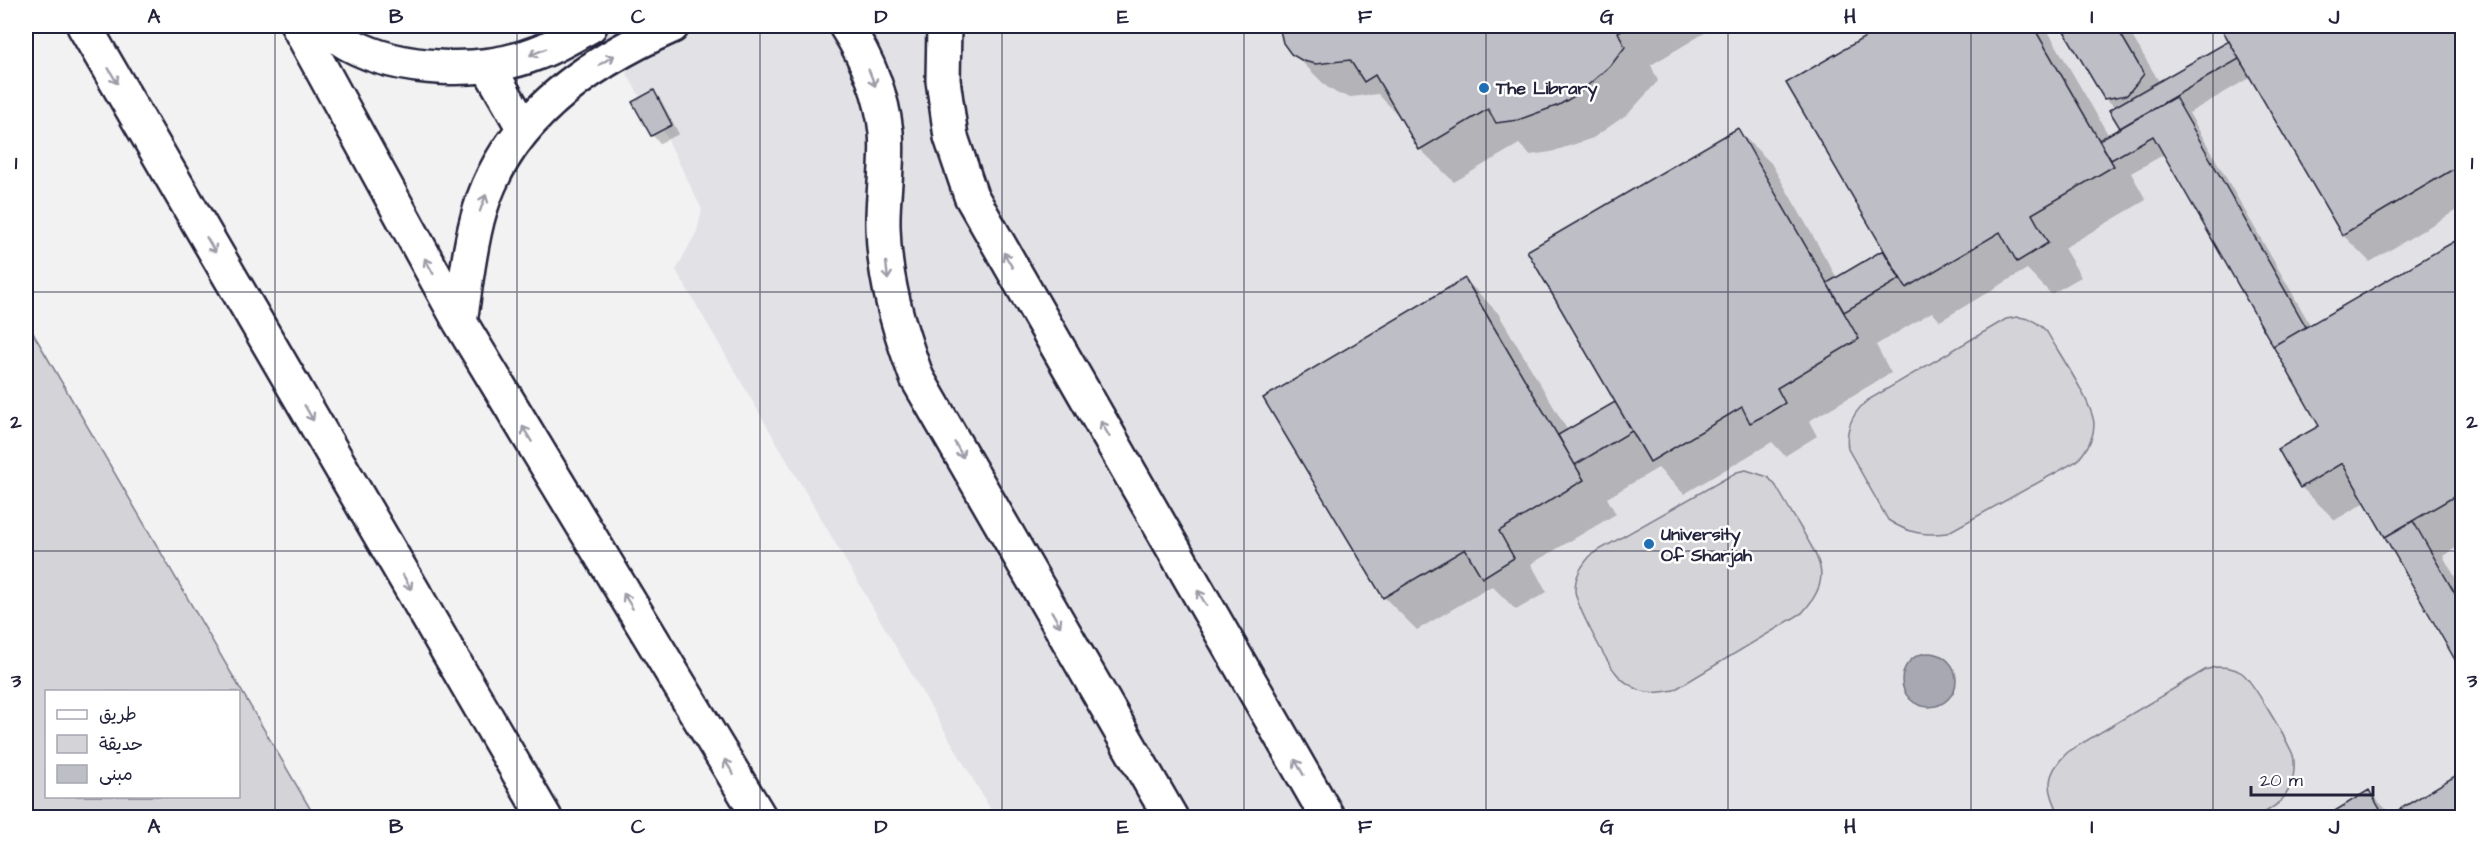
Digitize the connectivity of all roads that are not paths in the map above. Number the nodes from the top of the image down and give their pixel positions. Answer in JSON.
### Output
{"nodes":[{"id":1,"x":84,"y":26,"type":"edge"},
{"id":2,"x":298,"y":26,"type":"edge"},
{"id":3,"x":322,"y":26,"type":"edge"},
{"id":4,"x":590,"y":26,"type":"edge"},
{"id":5,"x":846,"y":26,"type":"edge"},
{"id":6,"x":944,"y":26,"type":"edge"},
{"id":7,"x":661,"y":28,"type":"edge"},
{"id":8,"x":488,"y":66,"type":"junction"},
{"id":9,"x":523,"y":127,"type":"junction"},
{"id":10,"x":460,"y":322,"type":"junction"},
{"id":11,"x":545,"y":818,"type":"edge"},
{"id":12,"x":760,"y":818,"type":"edge"},
{"id":13,"x":1171,"y":818,"type":"edge"},
{"id":14,"x":1328,"y":818,"type":"edge"}],
"edges":[{"from":1,"to":11,"type":"street","one_way":true},
{"from":10,"to":2,"type":"street","one_way":true},
{"from":3,"to":8,"type":"street"},
{"from":4,"to":8,"type":"street","one_way":true},
{"from":5,"to":13,"type":"street","one_way":true},
{"from":14,"to":6,"type":"street","one_way":true},
{"from":9,"to":7,"type":"street","one_way":true},
{"from":8,"to":9,"type":"street"},
{"from":10,"to":9,"type":"street","one_way":true},
{"from":12,"to":10,"type":"street","one_way":true}]}
